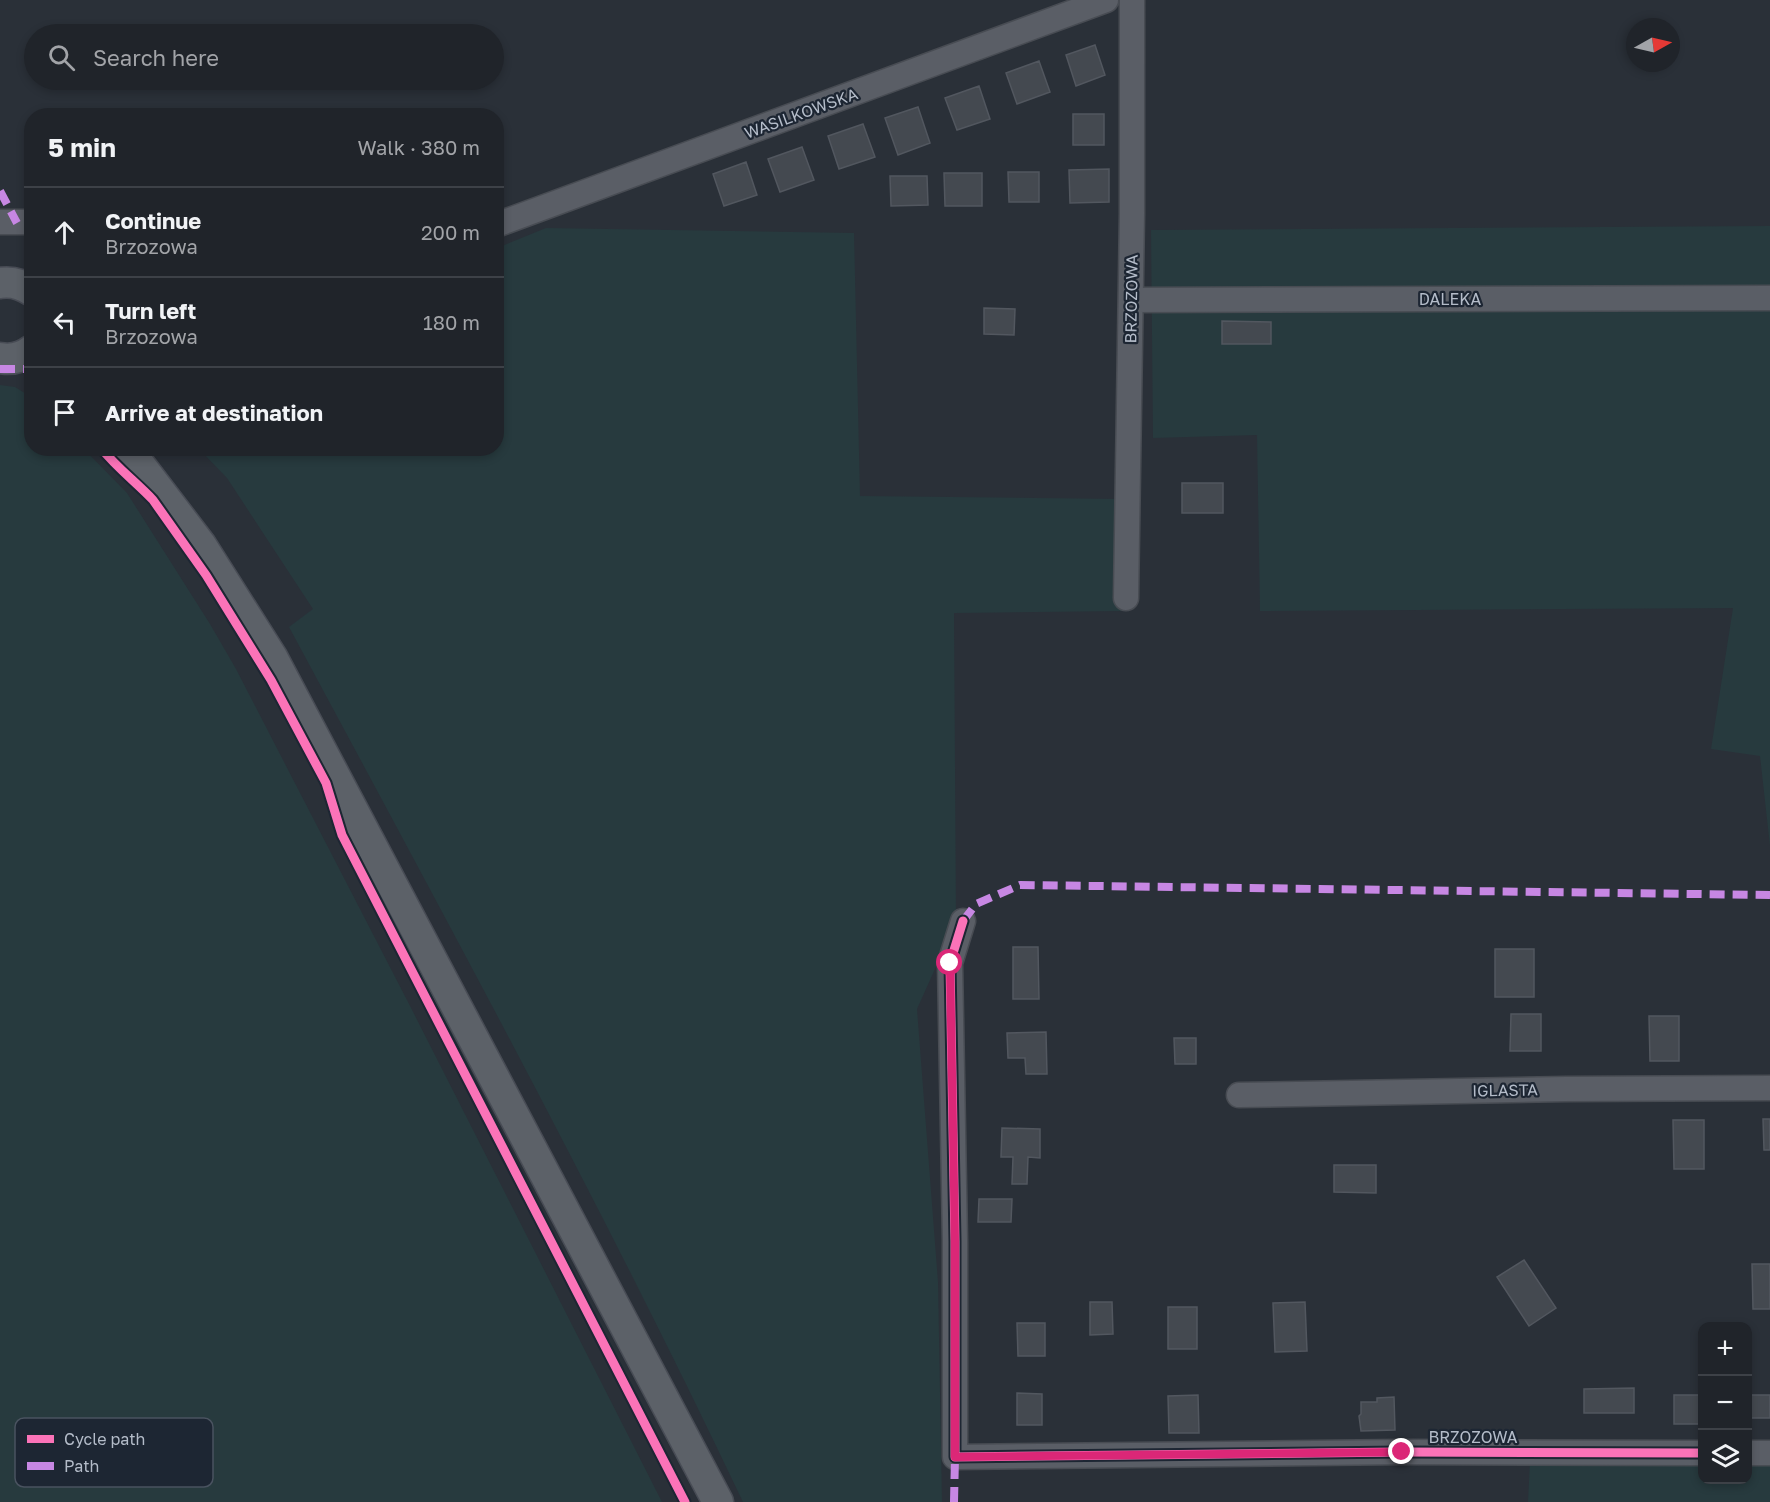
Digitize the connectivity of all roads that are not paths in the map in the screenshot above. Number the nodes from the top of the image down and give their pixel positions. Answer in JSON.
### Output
{"nodes":[{"id":1,"x":1106,"y":0,"type":"edge"},
{"id":2,"x":1132,"y":0,"type":"edge"},
{"id":3,"x":0,"y":222,"type":"edge"},
{"id":4,"x":24,"y":222,"type":"edge"},
{"id":5,"x":504,"y":222,"type":"edge"},
{"id":6,"x":0,"y":283,"type":"edge"},
{"id":7,"x":24,"y":286,"type":"edge"},
{"id":8,"x":1770,"y":298,"type":"edge"},
{"id":9,"x":1131,"y":300,"type":"junction"},
{"id":10,"x":133,"y":456,"type":"edge"},
{"id":11,"x":1126,"y":598,"type":"dead end"},
{"id":12,"x":963,"y":921,"type":"dead end"},
{"id":13,"x":1770,"y":1088,"type":"edge"},
{"id":14,"x":1239,"y":1095,"type":"dead end"},
{"id":15,"x":1698,"y":1453,"type":"edge"},
{"id":16,"x":1752,"y":1453,"type":"edge"},
{"id":17,"x":1770,"y":1453,"type":"edge"},
{"id":18,"x":718,"y":1502,"type":"edge"}],
"edges":[{"from":1,"to":5,"type":"street","name":"WASILKOWSKA"},
{"from":2,"to":9,"type":"street","name":"BRZOZOWA"},
{"from":3,"to":4,"type":"street"},
{"from":6,"to":7,"type":"main road"},
{"from":8,"to":9,"type":"street","name":"DALEKA"},
{"from":9,"to":11,"type":"street","name":"BRZOZOWA"},
{"from":10,"to":18,"type":"main road"},
{"from":12,"to":15,"type":"street","name":"BRZOZOWA"},
{"from":13,"to":14,"type":"street","name":"IGLASTA"},
{"from":16,"to":17,"type":"street"}]}
